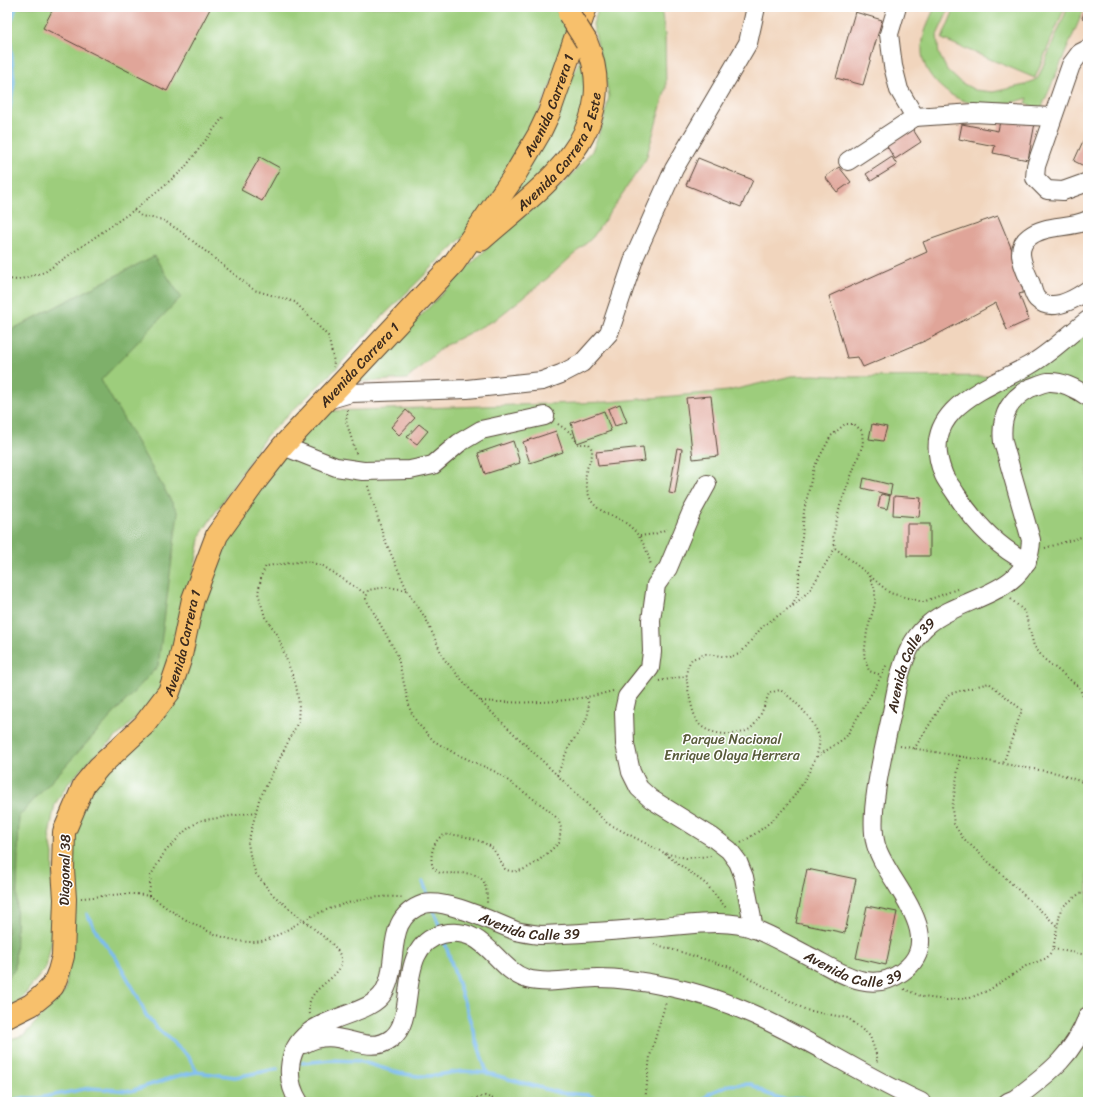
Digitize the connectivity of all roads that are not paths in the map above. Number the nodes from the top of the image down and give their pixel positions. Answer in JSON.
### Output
{"nodes":[{"id":1,"x":756,"y":7,"type":"edge"},
{"id":2,"x":897,"y":7,"type":"edge"},
{"id":3,"x":573,"y":9,"type":"edge"},
{"id":4,"x":1088,"y":49,"type":"edge"},
{"id":5,"x":915,"y":117,"type":"junction"},
{"id":6,"x":1052,"y":117,"type":"junction"},
{"id":7,"x":848,"y":161,"type":"dead end"},
{"id":8,"x":1088,"y":182,"type":"edge"},
{"id":9,"x":1088,"y":220,"type":"edge"},
{"id":10,"x":454,"y":263,"type":"junction"},
{"id":11,"x":1088,"y":290,"type":"edge"},
{"id":12,"x":1088,"y":320,"type":"edge"},
{"id":13,"x":1088,"y":398,"type":"edge"},
{"id":14,"x":326,"y":400,"type":"junction"},
{"id":15,"x":545,"y":416,"type":"road end"},
{"id":16,"x":284,"y":446,"type":"junction"},
{"id":17,"x":707,"y":484,"type":"dead end"},
{"id":18,"x":1029,"y":558,"type":"junction"},
{"id":19,"x":144,"y":725,"type":"joint"},
{"id":20,"x":748,"y":927,"type":"junction"},
{"id":21,"x":1088,"y":1016,"type":"edge"},
{"id":22,"x":7,"y":1017,"type":"edge"},
{"id":23,"x":295,"y":1049,"type":"junction"},
{"id":24,"x":299,"y":1102,"type":"edge"},
{"id":25,"x":921,"y":1102,"type":"edge"},
{"id":26,"x":1008,"y":1102,"type":"edge"}],
"edges":[{"from":1,"to":14,"type":"street"},
{"from":2,"to":5,"type":"street"},
{"from":3,"to":10,"type":"main road","name":"Avenida Carrera 1"},
{"from":3,"to":10,"type":"main road","name":"Avenida Carrera 2 Este","bridge":true},
{"from":4,"to":6,"type":"street"},
{"from":5,"to":6,"type":"street"},
{"from":5,"to":7,"type":"street"},
{"from":6,"to":8,"type":"street"},
{"from":9,"to":11,"type":"street"},
{"from":10,"to":14,"type":"main road","name":"Avenida Carrera 1"},
{"from":12,"to":18,"type":"street"},
{"from":13,"to":18,"type":"street"},
{"from":14,"to":16,"type":"main road","name":"Avenida Carrera 1"},
{"from":15,"to":16,"type":"street"},
{"from":16,"to":19,"type":"main road","name":"Avenida Carrera 1"},
{"from":17,"to":20,"type":"street"},
{"from":18,"to":20,"type":"street","name":"Avenida Calle 39"},
{"from":19,"to":22,"type":"main road","name":"Diagonal 38"},
{"from":20,"to":23,"type":"street","name":"Avenida Calle 39"},
{"from":21,"to":26,"type":"street"},
{"from":23,"to":24,"type":"street"},
{"from":23,"to":25,"type":"street","name":"Avenida Calle 39"}]}
